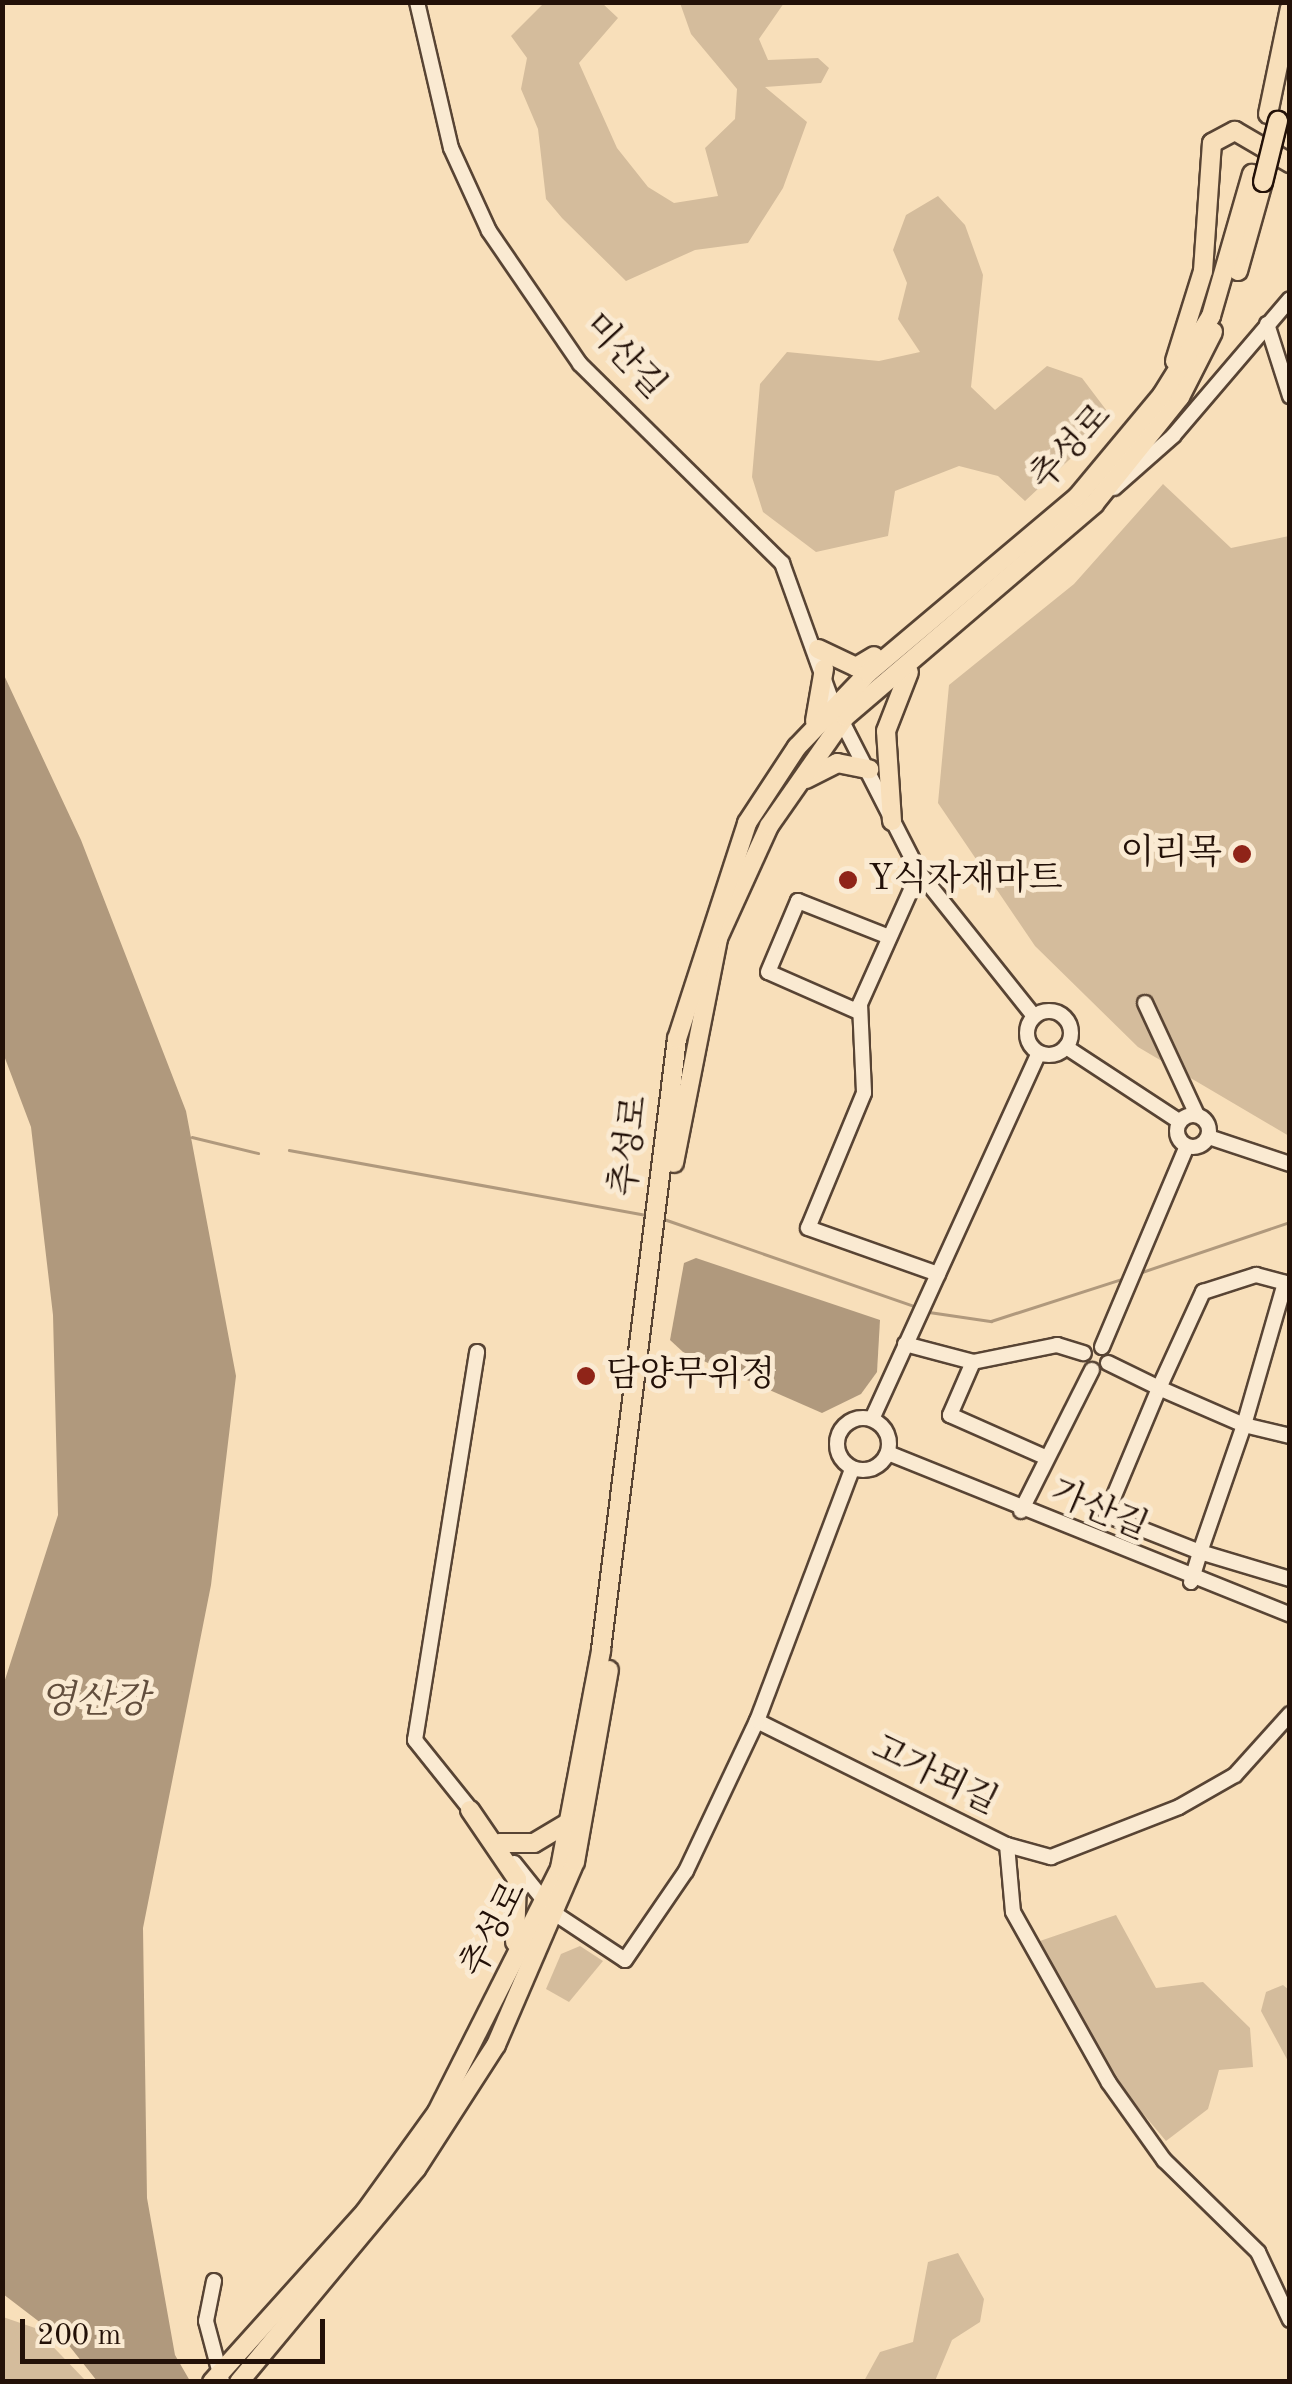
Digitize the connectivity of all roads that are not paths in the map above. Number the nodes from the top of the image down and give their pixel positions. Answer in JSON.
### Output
{"nodes":[{"id":1,"x":417,"y":2,"type":"edge"},
{"id":2,"x":1290,"y":8,"type":"edge"},
{"id":3,"x":1290,"y":64,"type":"edge"},
{"id":4,"x":1273,"y":117,"type":"junction"},
{"id":5,"x":1290,"y":163,"type":"edge"},
{"id":6,"x":1258,"y":178,"type":"junction"},
{"id":7,"x":1290,"y":299,"type":"edge"},
{"id":8,"x":1267,"y":324,"type":"junction"},
{"id":9,"x":1162,"y":395,"type":"junction"},
{"id":10,"x":1290,"y":396,"type":"edge"},
{"id":11,"x":1094,"y":504,"type":"junction"},
{"id":12,"x":906,"y":642,"type":"junction"},
{"id":13,"x":818,"y":649,"type":"junction"},
{"id":14,"x":924,"y":649,"type":"junction"},
{"id":15,"x":824,"y":669,"type":"junction"},
{"id":16,"x":840,"y":712,"type":"junction"},
{"id":17,"x":811,"y":732,"type":"junction"},
{"id":18,"x":868,"y":770,"type":"junction"},
{"id":19,"x":794,"y":788,"type":"junction"},
{"id":20,"x":892,"y":820,"type":"junction"},
{"id":21,"x":919,"y":872,"type":"junction"},
{"id":22,"x":887,"y":936,"type":"junction"},
{"id":23,"x":1145,"y":1003,"type":"dead end"},
{"id":24,"x":859,"y":1012,"type":"junction"},
{"id":25,"x":1034,"y":1016,"type":"junction"},
{"id":26,"x":1066,"y":1046,"type":"junction"},
{"id":27,"x":1039,"y":1053,"type":"junction"},
{"id":28,"x":1197,"y":1115,"type":"junction"},
{"id":29,"x":1180,"y":1122,"type":"junction"},
{"id":30,"x":1209,"y":1137,"type":"junction"},
{"id":31,"x":1187,"y":1146,"type":"junction"},
{"id":32,"x":1290,"y":1164,"type":"edge"},
{"id":33,"x":664,"y":1194,"type":"junction"},
{"id":34,"x":658,"y":1240,"type":"junction"},
{"id":35,"x":938,"y":1274,"type":"junction"},
{"id":36,"x":1288,"y":1284,"type":"edge"},
{"id":37,"x":905,"y":1344,"type":"junction"},
{"id":38,"x":1102,"y":1347,"type":"junction"},
{"id":39,"x":477,"y":1352,"type":"dead end"},
{"id":40,"x":1084,"y":1353,"type":"junction"},
{"id":41,"x":973,"y":1362,"type":"junction"},
{"id":42,"x":1108,"y":1363,"type":"junction"},
{"id":43,"x":1092,"y":1370,"type":"junction"},
{"id":44,"x":1159,"y":1388,"type":"junction"},
{"id":45,"x":872,"y":1420,"type":"junction"},
{"id":46,"x":1244,"y":1425,"type":"junction"},
{"id":47,"x":1290,"y":1436,"type":"edge"},
{"id":48,"x":888,"y":1453,"type":"junction"},
{"id":49,"x":1047,"y":1458,"type":"junction"},
{"id":50,"x":852,"y":1469,"type":"junction"},
{"id":51,"x":1021,"y":1511,"type":"junction"},
{"id":52,"x":1200,"y":1552,"type":"junction"},
{"id":53,"x":1290,"y":1579,"type":"edge"},
{"id":54,"x":1191,"y":1582,"type":"junction"},
{"id":55,"x":1290,"y":1616,"type":"edge"},
{"id":56,"x":1290,"y":1714,"type":"edge"},
{"id":57,"x":757,"y":1722,"type":"junction"},
{"id":58,"x":470,"y":1810,"type":"junction"},
{"id":59,"x":572,"y":1820,"type":"junction"},
{"id":60,"x":499,"y":1844,"type":"junction"},
{"id":61,"x":1007,"y":1845,"type":"junction"},
{"id":62,"x":550,"y":1909,"type":"junction"},
{"id":63,"x":456,"y":2078,"type":"junction"},
{"id":64,"x":214,"y":2281,"type":"dead end"},
{"id":65,"x":1290,"y":2320,"type":"edge"},
{"id":66,"x":217,"y":2380,"type":"edge"},
{"id":67,"x":239,"y":2382,"type":"edge"}],
"edges":[{"from":1,"to":13,"type":"street","name":"미산길"},
{"from":2,"to":4,"type":"main road","name":"추성로"},
{"from":3,"to":4,"type":"main road","name":"추성로"},
{"from":4,"to":6,"type":"main road","name":"추성로","bridge":true},
{"from":5,"to":9,"type":"main road"},
{"from":6,"to":9,"type":"main road","name":"추성로"},
{"from":6,"to":11,"type":"main road","name":"추성로"},
{"from":7,"to":8,"type":"street"},
{"from":8,"to":10,"type":"street"},
{"from":8,"to":11,"type":"street"},
{"from":9,"to":12,"type":"main road","name":"추성로"},
{"from":11,"to":14,"type":"main road","name":"추성로"},
{"from":12,"to":13,"type":"main road"},
{"from":12,"to":16,"type":"main road","name":"추성로"},
{"from":13,"to":15,"type":"street","name":"미산길"},
{"from":14,"to":16,"type":"main road","name":"추성로"},
{"from":14,"to":20,"type":"main road"},
{"from":15,"to":16,"type":"street","name":"미산길"},
{"from":15,"to":17,"type":"main road"},
{"from":16,"to":17,"type":"main road","name":"추성로"},
{"from":16,"to":18,"type":"street"},
{"from":16,"to":19,"type":"main road","name":"추성로"},
{"from":17,"to":33,"type":"main road","name":"추성로"},
{"from":18,"to":19,"type":"main road"},
{"from":18,"to":20,"type":"street"},
{"from":19,"to":33,"type":"main road","name":"추성로"},
{"from":20,"to":21,"type":"street"},
{"from":21,"to":22,"type":"street"},
{"from":21,"to":25,"type":"street"},
{"from":22,"to":24,"type":"street"},
{"from":22,"to":24,"type":"street"},
{"from":23,"to":28,"type":"street"},
{"from":24,"to":35,"type":"street"},
{"from":25,"to":26,"type":"street"},
{"from":25,"to":27,"type":"street"},
{"from":26,"to":27,"type":"street"},
{"from":26,"to":29,"type":"street"},
{"from":27,"to":35,"type":"street"},
{"from":28,"to":29,"type":"street"},
{"from":28,"to":30,"type":"street"},
{"from":29,"to":31,"type":"street"},
{"from":30,"to":31,"type":"street"},
{"from":30,"to":32,"type":"street"},
{"from":31,"to":38,"type":"street"},
{"from":33,"to":34,"type":"main road","name":"추성로"},
{"from":34,"to":59,"type":"main road","name":"추성로"},
{"from":34,"to":62,"type":"main road","name":"추성로"},
{"from":35,"to":37,"type":"street"},
{"from":36,"to":44,"type":"street"},
{"from":36,"to":46,"type":"street"},
{"from":37,"to":41,"type":"street"},
{"from":37,"to":45,"type":"street"},
{"from":38,"to":40,"type":"street"},
{"from":38,"to":42,"type":"street"},
{"from":39,"to":58,"type":"street"},
{"from":40,"to":41,"type":"street"},
{"from":40,"to":43,"type":"street"},
{"from":41,"to":49,"type":"street"},
{"from":42,"to":43,"type":"street"},
{"from":42,"to":44,"type":"street"},
{"from":43,"to":49,"type":"street"},
{"from":44,"to":46,"type":"street"},
{"from":44,"to":52,"type":"street"},
{"from":45,"to":48,"type":"street"},
{"from":45,"to":50,"type":"street"},
{"from":46,"to":47,"type":"street"},
{"from":46,"to":52,"type":"street"},
{"from":48,"to":50,"type":"street"},
{"from":48,"to":51,"type":"street","name":"가산길"},
{"from":49,"to":51,"type":"street"},
{"from":50,"to":57,"type":"street"},
{"from":51,"to":54,"type":"street","name":"가산길"},
{"from":52,"to":53,"type":"street"},
{"from":52,"to":54,"type":"street"},
{"from":54,"to":55,"type":"street","name":"가산길"},
{"from":56,"to":61,"type":"street"},
{"from":57,"to":61,"type":"street","name":"고가뫼길"},
{"from":57,"to":62,"type":"street"},
{"from":58,"to":60,"type":"street"},
{"from":58,"to":63,"type":"main road"},
{"from":59,"to":60,"type":"main road"},
{"from":59,"to":62,"type":"main road","name":"추성로"},
{"from":60,"to":62,"type":"street"},
{"from":61,"to":65,"type":"street","name":"고가뫼길"},
{"from":62,"to":63,"type":"main road","name":"추성로"},
{"from":62,"to":67,"type":"main road","name":"추성로"},
{"from":63,"to":66,"type":"main road","name":"추성로"},
{"from":64,"to":66,"type":"street"}]}
